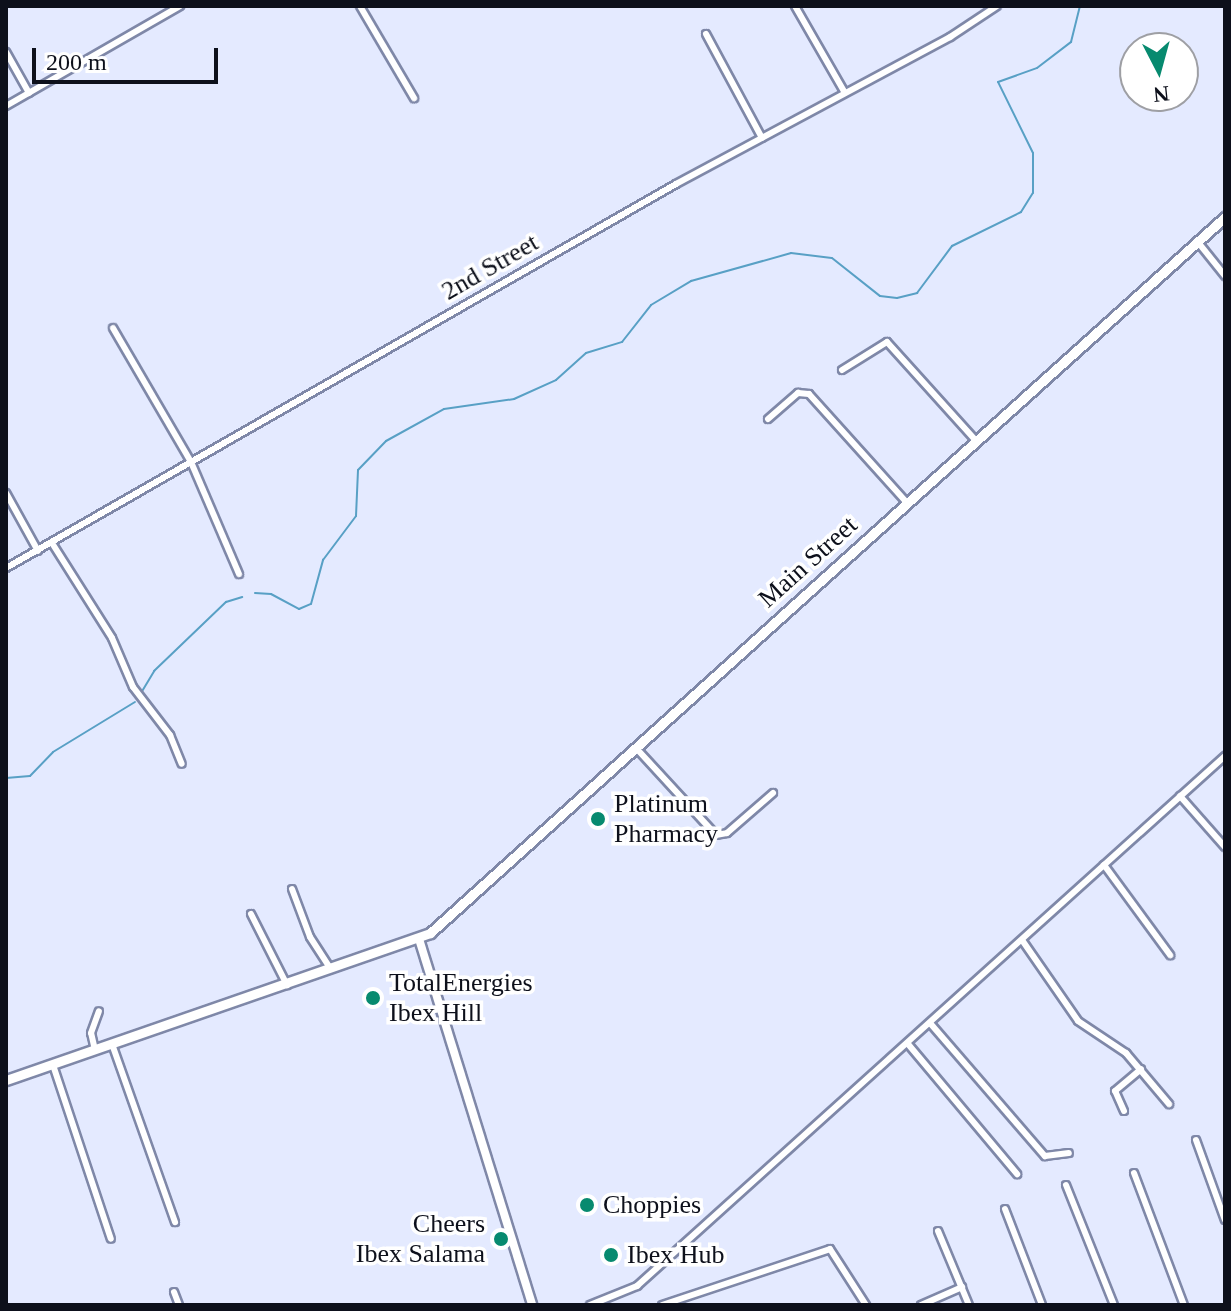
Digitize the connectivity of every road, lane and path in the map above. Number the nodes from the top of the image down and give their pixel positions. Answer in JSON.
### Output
{"nodes":[{"id":1,"x":180,"y":6,"type":"edge"},
{"id":2,"x":360,"y":6,"type":"edge"},
{"id":3,"x":795,"y":6,"type":"edge"},
{"id":4,"x":997,"y":6,"type":"edge"},
{"id":5,"x":706,"y":34,"type":"dead end"},
{"id":6,"x":6,"y":52,"type":"edge"},
{"id":7,"x":29,"y":93,"type":"junction"},
{"id":8,"x":845,"y":93,"type":"junction"},
{"id":9,"x":414,"y":98,"type":"dead end"},
{"id":10,"x":6,"y":106,"type":"edge"},
{"id":11,"x":762,"y":138,"type":"junction"},
{"id":12,"x":1225,"y":217,"type":"edge"},
{"id":13,"x":1197,"y":241,"type":"junction"},
{"id":14,"x":1225,"y":276,"type":"edge"},
{"id":15,"x":113,"y":328,"type":"dead end"},
{"id":16,"x":842,"y":370,"type":"dead end"},
{"id":17,"x":768,"y":419,"type":"dead end"},
{"id":18,"x":976,"y":441,"type":"junction"},
{"id":19,"x":191,"y":462,"type":"junction"},
{"id":20,"x":6,"y":493,"type":"edge"},
{"id":21,"x":907,"y":503,"type":"junction"},
{"id":22,"x":52,"y":543,"type":"junction"},
{"id":23,"x":38,"y":551,"type":"junction"},
{"id":24,"x":6,"y":568,"type":"edge"},
{"id":25,"x":239,"y":574,"type":"dead end"},
{"id":26,"x":636,"y":748,"type":"junction"},
{"id":27,"x":1225,"y":756,"type":"edge"},
{"id":28,"x":182,"y":764,"type":"dead end"},
{"id":29,"x":773,"y":793,"type":"dead end"},
{"id":30,"x":1180,"y":796,"type":"junction"},
{"id":31,"x":1225,"y":847,"type":"edge"},
{"id":32,"x":1104,"y":865,"type":"junction"},
{"id":33,"x":292,"y":889,"type":"dead end"},
{"id":34,"x":251,"y":914,"type":"dead end"},
{"id":35,"x":419,"y":939,"type":"junction"},
{"id":36,"x":1022,"y":940,"type":"junction"},
{"id":37,"x":1170,"y":955,"type":"dead end"},
{"id":38,"x":330,"y":970,"type":"junction"},
{"id":39,"x":287,"y":985,"type":"junction"},
{"id":40,"x":99,"y":1011,"type":"dead end"},
{"id":41,"x":930,"y":1023,"type":"junction"},
{"id":42,"x":112,"y":1044,"type":"junction"},
{"id":43,"x":908,"y":1044,"type":"junction"},
{"id":44,"x":95,"y":1050,"type":"junction"},
{"id":45,"x":53,"y":1065,"type":"junction"},
{"id":46,"x":1141,"y":1069,"type":"junction"},
{"id":47,"x":6,"y":1080,"type":"edge"},
{"id":48,"x":1169,"y":1104,"type":"dead end"},
{"id":49,"x":1124,"y":1111,"type":"dead end"},
{"id":50,"x":1196,"y":1140,"type":"dead end"},
{"id":51,"x":1069,"y":1153,"type":"dead end"},
{"id":52,"x":1134,"y":1173,"type":"dead end"},
{"id":53,"x":1017,"y":1174,"type":"dead end"},
{"id":54,"x":1066,"y":1185,"type":"dead end"},
{"id":55,"x":1005,"y":1209,"type":"dead end"},
{"id":56,"x":1225,"y":1220,"type":"edge"},
{"id":57,"x":175,"y":1222,"type":"dead end"},
{"id":58,"x":938,"y":1231,"type":"dead end"},
{"id":59,"x":111,"y":1239,"type":"dead end"},
{"id":60,"x":962,"y":1287,"type":"junction"},
{"id":61,"x":174,"y":1292,"type":"dead end"},
{"id":62,"x":179,"y":1305,"type":"edge"},
{"id":63,"x":532,"y":1305,"type":"edge"},
{"id":64,"x":590,"y":1305,"type":"edge"},
{"id":65,"x":662,"y":1305,"type":"edge"},
{"id":66,"x":866,"y":1305,"type":"edge"},
{"id":67,"x":921,"y":1305,"type":"edge"},
{"id":68,"x":969,"y":1305,"type":"edge"},
{"id":69,"x":1042,"y":1305,"type":"edge"},
{"id":70,"x":1114,"y":1305,"type":"edge"},
{"id":71,"x":1184,"y":1305,"type":"edge"}],
"edges":[{"from":1,"to":7,"type":"street"},
{"from":2,"to":9,"type":"street"},
{"from":3,"to":8,"type":"street"},
{"from":4,"to":8,"type":"street","name":"2nd Street"},
{"from":5,"to":11,"type":"street"},
{"from":6,"to":7,"type":"street"},
{"from":7,"to":10,"type":"street"},
{"from":8,"to":11,"type":"street","name":"2nd Street"},
{"from":11,"to":19,"type":"street","name":"2nd Street"},
{"from":12,"to":13,"type":"main road","name":"Main Street"},
{"from":13,"to":14,"type":"street"},
{"from":13,"to":18,"type":"main road","name":"Main Street"},
{"from":15,"to":19,"type":"street"},
{"from":16,"to":18,"type":"street"},
{"from":17,"to":21,"type":"street"},
{"from":18,"to":21,"type":"main road","name":"Main Street"},
{"from":19,"to":22,"type":"street","name":"2nd Street"},
{"from":19,"to":25,"type":"street"},
{"from":20,"to":23,"type":"street"},
{"from":21,"to":26,"type":"main road","name":"Main Street"},
{"from":22,"to":23,"type":"street","name":"2nd Street"},
{"from":22,"to":28,"type":"street"},
{"from":23,"to":24,"type":"street","name":"2nd Street"},
{"from":26,"to":29,"type":"street"},
{"from":26,"to":35,"type":"main road","name":"Main Street"},
{"from":27,"to":30,"type":"street"},
{"from":30,"to":31,"type":"street"},
{"from":30,"to":32,"type":"street"},
{"from":32,"to":36,"type":"street"},
{"from":32,"to":37,"type":"street"},
{"from":33,"to":38,"type":"street"},
{"from":34,"to":39,"type":"street"},
{"from":35,"to":38,"type":"main road","name":"Main Street"},
{"from":35,"to":63,"type":"street"},
{"from":36,"to":41,"type":"street"},
{"from":36,"to":46,"type":"street"},
{"from":38,"to":39,"type":"main road","name":"Main Street"},
{"from":39,"to":42,"type":"main road","name":"Main Street"},
{"from":40,"to":44,"type":"street"},
{"from":41,"to":43,"type":"street"},
{"from":41,"to":51,"type":"street"},
{"from":42,"to":44,"type":"main road","name":"Main Street"},
{"from":42,"to":57,"type":"street"},
{"from":43,"to":53,"type":"street"},
{"from":43,"to":64,"type":"street"},
{"from":44,"to":45,"type":"main road","name":"Main Street"},
{"from":45,"to":47,"type":"main road","name":"Main Street"},
{"from":45,"to":59,"type":"street"},
{"from":46,"to":48,"type":"street"},
{"from":46,"to":49,"type":"street"},
{"from":50,"to":56,"type":"street"},
{"from":52,"to":71,"type":"street"},
{"from":54,"to":70,"type":"street"},
{"from":55,"to":69,"type":"street"},
{"from":58,"to":60,"type":"street"},
{"from":60,"to":67,"type":"street"},
{"from":60,"to":68,"type":"street"},
{"from":61,"to":62,"type":"street"},
{"from":65,"to":66,"type":"street"}]}
